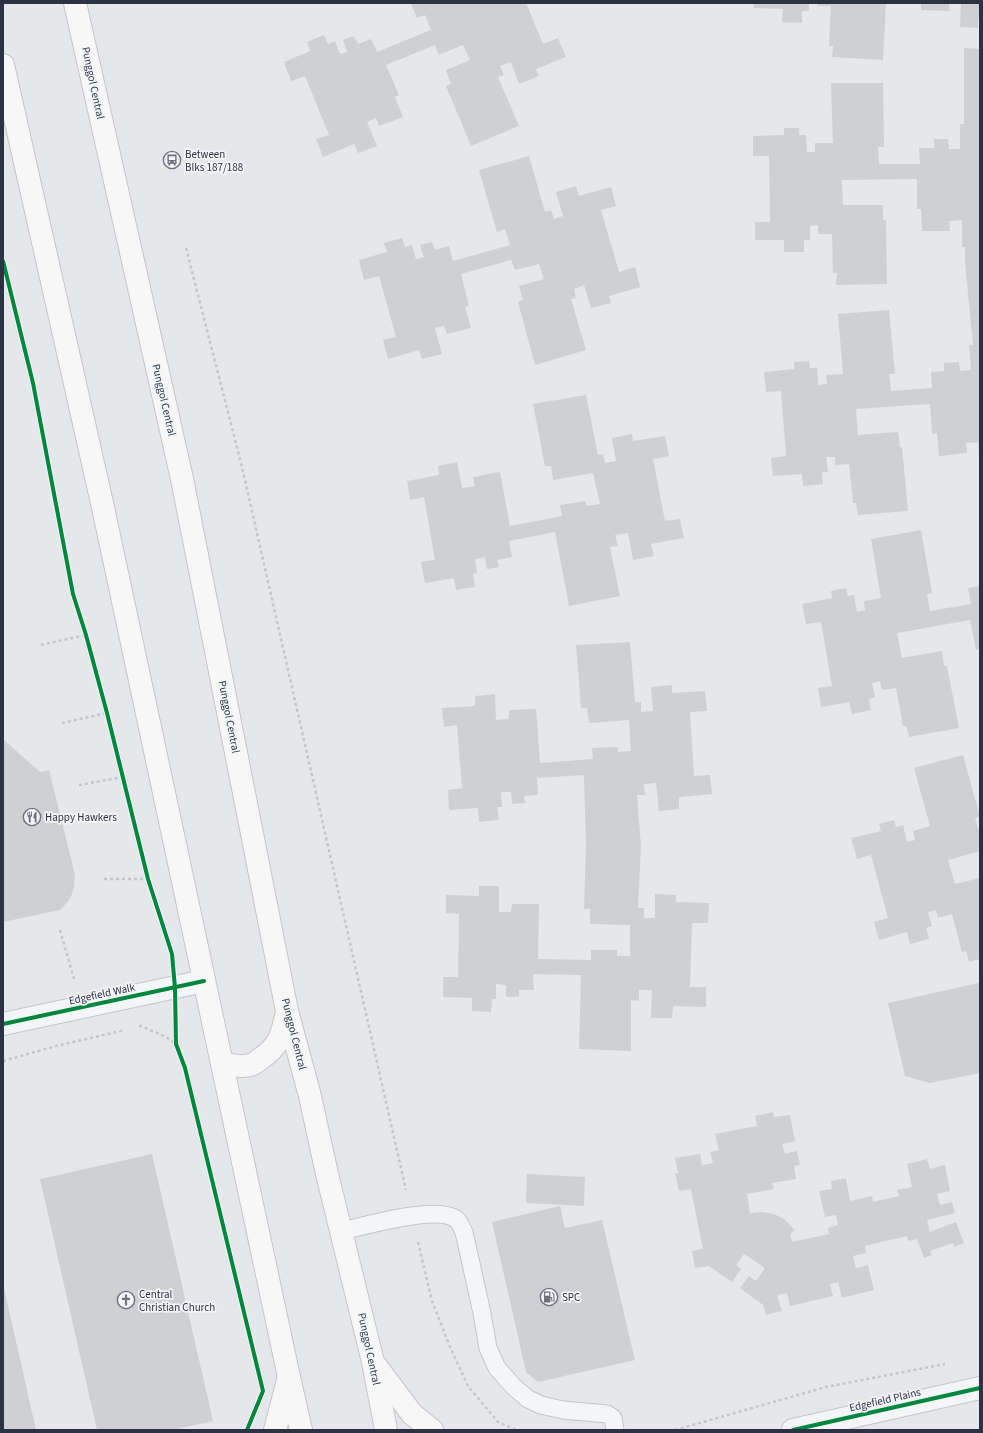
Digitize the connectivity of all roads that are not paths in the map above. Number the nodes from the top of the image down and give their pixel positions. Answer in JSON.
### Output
{"nodes":[{"id":1,"x":75,"y":3,"type":"edge"},
{"id":2,"x":3,"y":65,"type":"edge"},
{"id":3,"x":204,"y":981,"type":"junction"},
{"id":4,"x":287,"y":1011,"type":"junction"},
{"id":5,"x":3,"y":1024,"type":"edge"},
{"id":6,"x":222,"y":1064,"type":"junction"},
{"id":7,"x":342,"y":1231,"type":"junction"},
{"id":8,"x":373,"y":1362,"type":"junction"},
{"id":9,"x":289,"y":1377,"type":"junction"},
{"id":10,"x":980,"y":1388,"type":"edge"},
{"id":11,"x":275,"y":1430,"type":"edge"},
{"id":12,"x":301,"y":1430,"type":"edge"},
{"id":13,"x":386,"y":1430,"type":"edge"},
{"id":14,"x":432,"y":1430,"type":"edge"},
{"id":15,"x":615,"y":1430,"type":"edge"},
{"id":16,"x":793,"y":1430,"type":"edge"}],
"edges":[{"from":1,"to":4,"type":"main road","name":"Punggol Central"},
{"from":2,"to":3,"type":"main road"},
{"from":3,"to":5,"type":"street","name":"Edgefield Walk"},
{"from":3,"to":6,"type":"main road"},
{"from":4,"to":6,"type":"main road"},
{"from":4,"to":7,"type":"main road","name":"Punggol Central"},
{"from":6,"to":9,"type":"main road"},
{"from":7,"to":8,"type":"main road","name":"Punggol Central"},
{"from":7,"to":15,"type":"lane"},
{"from":8,"to":13,"type":"main road","name":"Punggol Central"},
{"from":8,"to":14,"type":"main road"},
{"from":9,"to":11,"type":"main road"},
{"from":9,"to":12,"type":"main road"},
{"from":10,"to":16,"type":"street","name":"Edgefield Plains"}]}
